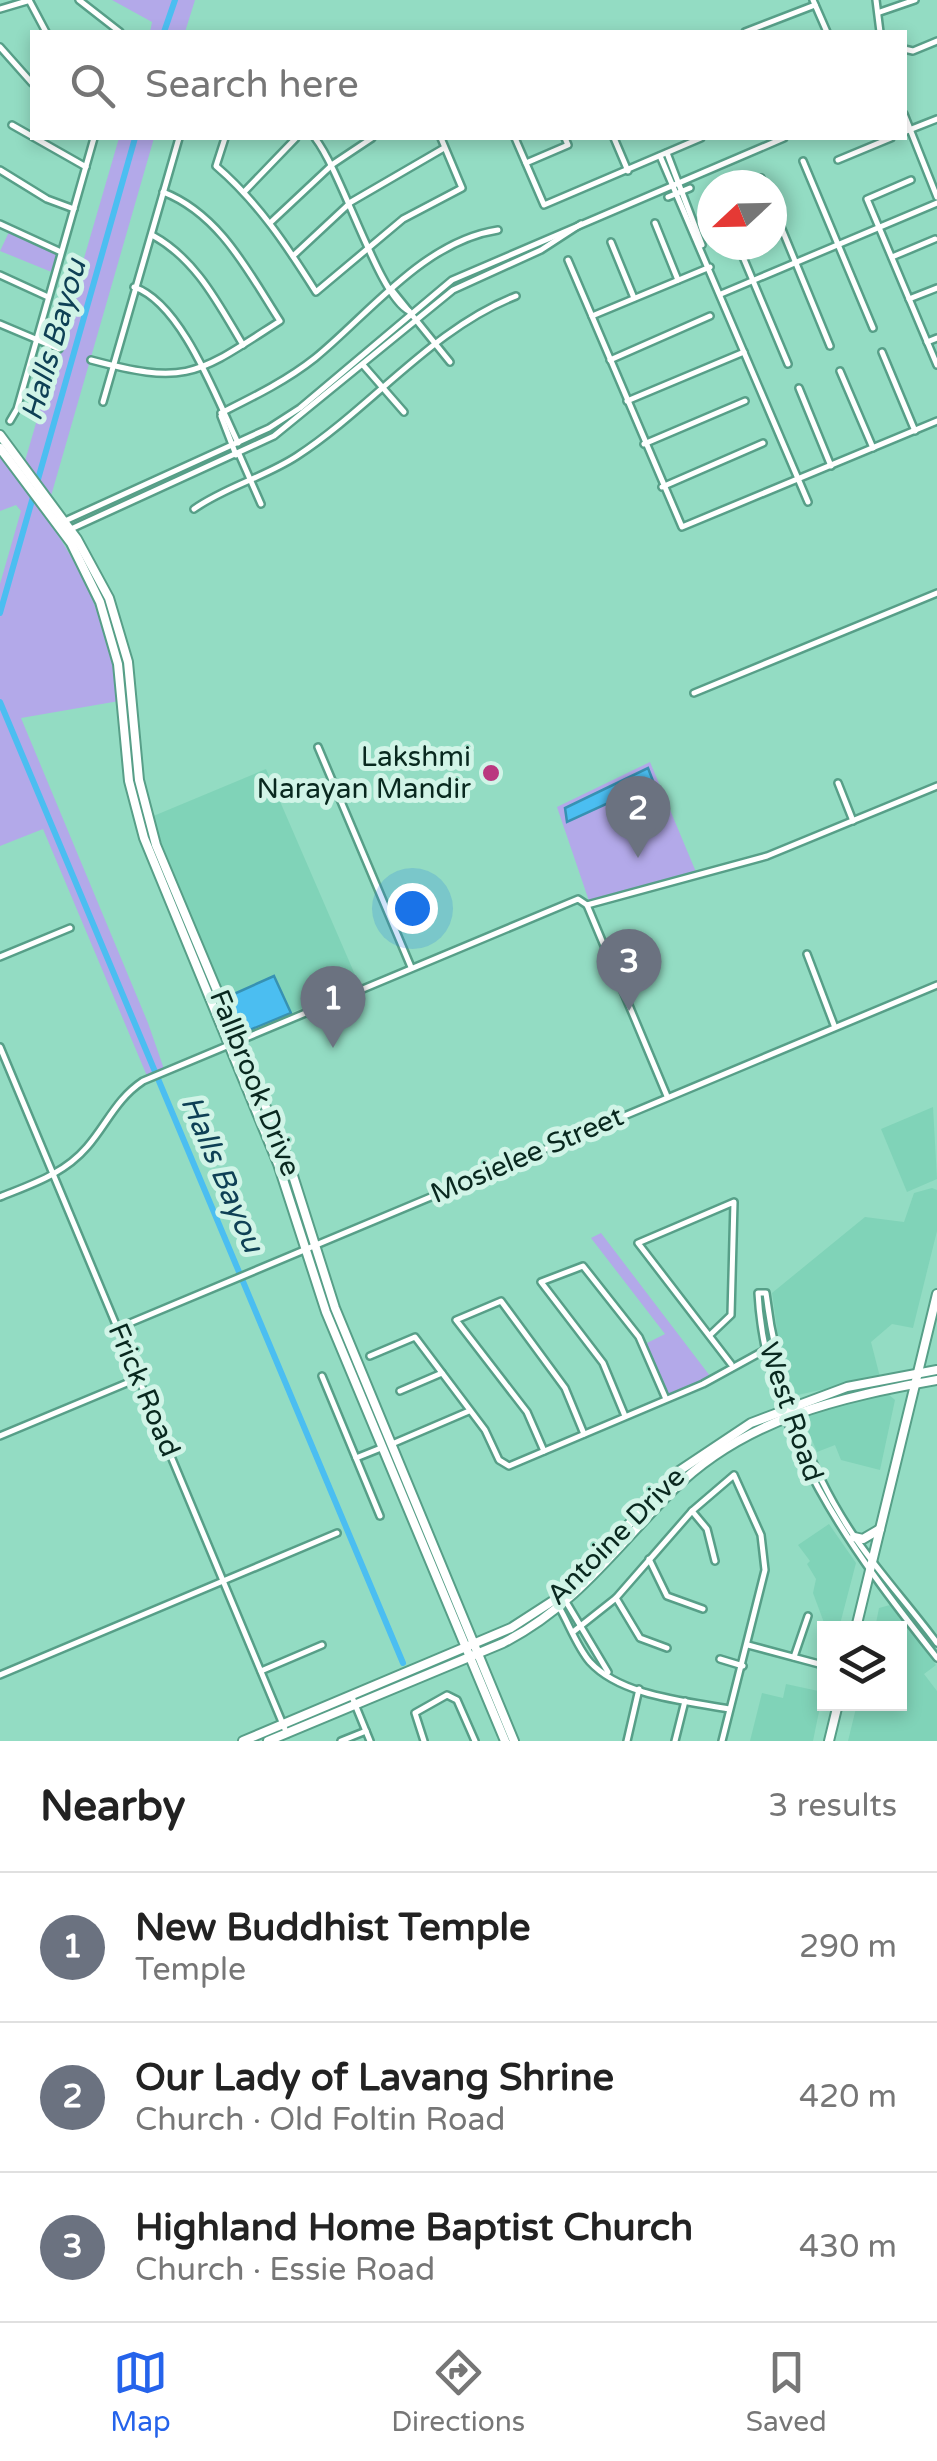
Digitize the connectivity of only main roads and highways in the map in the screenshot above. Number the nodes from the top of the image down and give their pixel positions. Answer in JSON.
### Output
{"nodes":[{"id":1,"x":0,"y":435,"type":"edge"},
{"id":2,"x":0,"y":448,"type":"edge"},
{"id":3,"x":26,"y":476,"type":"junction"},
{"id":4,"x":937,"y":1294,"type":"edge"},
{"id":5,"x":937,"y":1370,"type":"edge"},
{"id":6,"x":919,"y":1373,"type":"junction"},
{"id":7,"x":937,"y":1380,"type":"edge"},
{"id":8,"x":916,"y":1384,"type":"junction"},
{"id":9,"x":848,"y":1391,"type":"junction"},
{"id":10,"x":880,"y":1529,"type":"junction"},
{"id":11,"x":854,"y":1536,"type":"road end"},
{"id":12,"x":858,"y":1621,"type":"edge"},
{"id":13,"x":473,"y":1650,"type":"junction"},
{"id":14,"x":836,"y":1711,"type":"edge"},
{"id":15,"x":285,"y":1730,"type":"junction"},
{"id":16,"x":243,"y":1741,"type":"edge"},
{"id":17,"x":268,"y":1741,"type":"edge"},
{"id":18,"x":504,"y":1741,"type":"edge"},
{"id":19,"x":514,"y":1741,"type":"edge"},
{"id":20,"x":829,"y":1741,"type":"edge"}],
"edges":[{"from":1,"to":3,"type":"main road","name":"Fallbrook Drive"},
{"from":2,"to":3,"type":"main road","name":"Fallbrook Drive"},
{"from":3,"to":13,"type":"main road","name":"Fallbrook Drive"},
{"from":4,"to":6,"type":"main road"},
{"from":5,"to":6,"type":"main road","name":"Antoine Drive"},
{"from":6,"to":8,"type":"main road"},
{"from":6,"to":9,"type":"main road","name":"Antoine Drive"},
{"from":7,"to":8,"type":"main road","name":"Antoine Drive"},
{"from":8,"to":9,"type":"main road","name":"Antoine Drive"},
{"from":8,"to":10,"type":"main road"},
{"from":9,"to":13,"type":"main road","name":"Antoine Drive"},
{"from":10,"to":11,"type":"main road"},
{"from":10,"to":12,"type":"main road"},
{"from":13,"to":15,"type":"main road","name":"Antoine Drive"},
{"from":13,"to":18,"type":"main road","name":"Fallbrook Drive"},
{"from":13,"to":19,"type":"main road","name":"Fallbrook Drive"},
{"from":14,"to":20,"type":"main road"},
{"from":15,"to":16,"type":"main road","name":"Antoine Drive"},
{"from":15,"to":17,"type":"main road","name":"Antoine Drive"}]}
